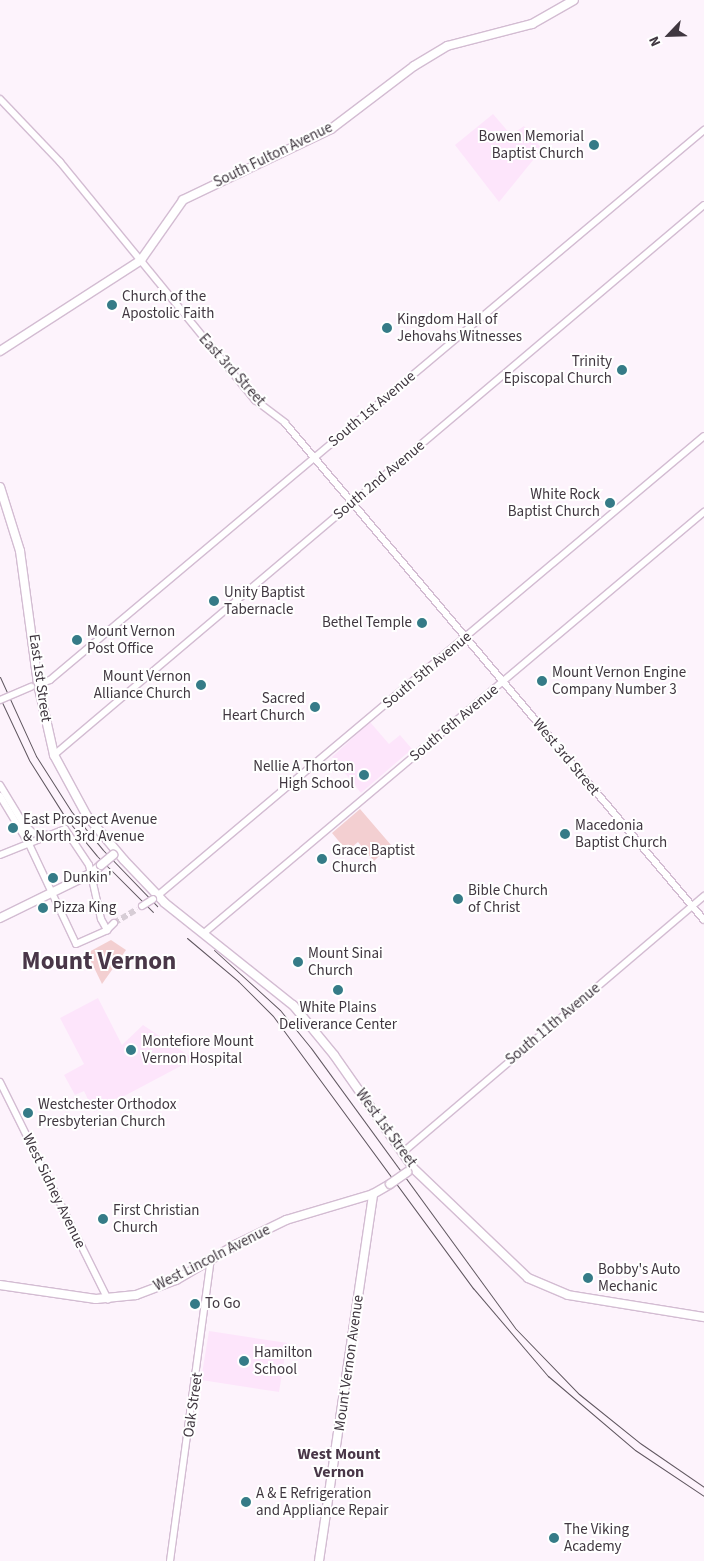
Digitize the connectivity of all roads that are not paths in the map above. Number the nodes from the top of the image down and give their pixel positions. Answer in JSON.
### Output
{"nodes":[{"id":1,"x":574,"y":0,"type":"edge"},
{"id":2,"x":0,"y":99,"type":"edge"},
{"id":3,"x":704,"y":130,"type":"edge"},
{"id":4,"x":704,"y":205,"type":"edge"},
{"id":5,"x":141,"y":260,"type":"junction"},
{"id":6,"x":0,"y":351,"type":"edge"},
{"id":7,"x":704,"y":436,"type":"edge"},
{"id":8,"x":314,"y":458,"type":"junction"},
{"id":9,"x":0,"y":487,"type":"edge"},
{"id":10,"x":352,"y":502,"type":"junction"},
{"id":11,"x":704,"y":512,"type":"edge"},
{"id":12,"x":428,"y":593,"type":"joint"},
{"id":13,"x":466,"y":637,"type":"junction"},
{"id":14,"x":503,"y":682,"type":"junction"},
{"id":15,"x":35,"y":686,"type":"junction"},
{"id":16,"x":3,"y":698,"type":"edge"},
{"id":17,"x":54,"y":754,"type":"junction"},
{"id":18,"x":0,"y":785,"type":"edge"},
{"id":19,"x":0,"y":796,"type":"edge"},
{"id":20,"x":23,"y":823,"type":"junction"},
{"id":21,"x":49,"y":836,"type":"junction"},
{"id":22,"x":29,"y":844,"type":"junction"},
{"id":23,"x":0,"y":855,"type":"edge"},
{"id":24,"x":112,"y":855,"type":"junction"},
{"id":25,"x":92,"y":873,"type":"junction"},
{"id":26,"x":51,"y":893,"type":"junction"},
{"id":27,"x":704,"y":896,"type":"edge"},
{"id":28,"x":148,"y":903,"type":"junction"},
{"id":29,"x":692,"y":906,"type":"junction"},
{"id":30,"x":0,"y":918,"type":"edge"},
{"id":31,"x":704,"y":920,"type":"edge"},
{"id":32,"x":114,"y":923,"type":"tunnel mouth"},
{"id":33,"x":107,"y":930,"type":"junction"},
{"id":34,"x":204,"y":933,"type":"junction"},
{"id":35,"x":0,"y":1082,"type":"edge"},
{"id":36,"x":402,"y":1153,"type":"junction"},
{"id":37,"x":410,"y":1170,"type":"junction"},
{"id":38,"x":373,"y":1194,"type":"junction"},
{"id":39,"x":211,"y":1258,"type":"junction"},
{"id":40,"x":0,"y":1284,"type":"edge"},
{"id":41,"x":108,"y":1300,"type":"junction"},
{"id":42,"x":704,"y":1317,"type":"edge"},
{"id":43,"x":170,"y":1561,"type":"edge"},
{"id":44,"x":319,"y":1561,"type":"edge"}],
"edges":[{"from":1,"to":5,"type":"main road","name":"South Fulton Avenue"},
{"from":2,"to":5,"type":"street","name":"East 3rd Street"},
{"from":3,"to":8,"type":"street","name":"South 1st Avenue"},
{"from":4,"to":10,"type":"street","name":"South 2nd Avenue"},
{"from":5,"to":6,"type":"main road","name":"South Fulton Avenue"},
{"from":5,"to":8,"type":"street","name":"East 3rd Street"},
{"from":7,"to":13,"type":"street","name":"South 5th Avenue"},
{"from":8,"to":10,"type":"street","name":"East 3rd Street"},
{"from":8,"to":15,"type":"street","name":"South 1st Avenue"},
{"from":9,"to":15,"type":"main road","name":"East 1st Street"},
{"from":10,"to":12,"type":"street","name":"East 3rd Street"},
{"from":10,"to":17,"type":"street","name":"South 2nd Avenue"},
{"from":11,"to":14,"type":"street","name":"South 6th Avenue"},
{"from":12,"to":13,"type":"street","name":"West 3rd Street"},
{"from":13,"to":14,"type":"street","name":"West 3rd Street"},
{"from":13,"to":28,"type":"street","name":"South 5th Avenue"},
{"from":14,"to":29,"type":"street","name":"West 3rd Street"},
{"from":14,"to":34,"type":"street","name":"South 6th Avenue"},
{"from":15,"to":16,"type":"street","name":"South 1st Avenue","bridge":true},
{"from":15,"to":17,"type":"main road","name":"East 1st Street"},
{"from":17,"to":24,"type":"main road","name":"East 1st Street"},
{"from":18,"to":20,"type":"street"},
{"from":19,"to":22,"type":"street"},
{"from":20,"to":21,"type":"street"},
{"from":20,"to":22,"type":"street"},
{"from":21,"to":22,"type":"street"},
{"from":21,"to":25,"type":"street"},
{"from":22,"to":23,"type":"street"},
{"from":22,"to":26,"type":"street"},
{"from":24,"to":25,"type":"main road","bridge":true},
{"from":24,"to":28,"type":"main road","name":"West 1st Street"},
{"from":25,"to":26,"type":"main road"},
{"from":25,"to":33,"type":"street"},
{"from":26,"to":30,"type":"main road"},
{"from":26,"to":33,"type":"street"},
{"from":27,"to":29,"type":"street","name":"South 11th Avenue"},
{"from":28,"to":34,"type":"main road","name":"West 1st Street"},
{"from":29,"to":31,"type":"street","name":"West 3rd Street"},
{"from":29,"to":36,"type":"street","name":"South 11th Avenue"},
{"from":32,"to":33,"type":"street"},
{"from":34,"to":36,"type":"main road","name":"West 1st Street"},
{"from":35,"to":41,"type":"street","name":"West Sidney Avenue"},
{"from":36,"to":37,"type":"main road","name":"West 1st Street"},
{"from":37,"to":38,"type":"main road","name":"West Lincoln Avenue","bridge":true},
{"from":37,"to":42,"type":"main road","name":"West 1st Street"},
{"from":38,"to":39,"type":"main road","name":"West Lincoln Avenue"},
{"from":38,"to":44,"type":"main road","name":"Mount Vernon Avenue"},
{"from":39,"to":41,"type":"main road","name":"West Lincoln Avenue"},
{"from":39,"to":43,"type":"street","name":"Oak Street"},
{"from":40,"to":41,"type":"main road","name":"West Lincoln Avenue"}]}
